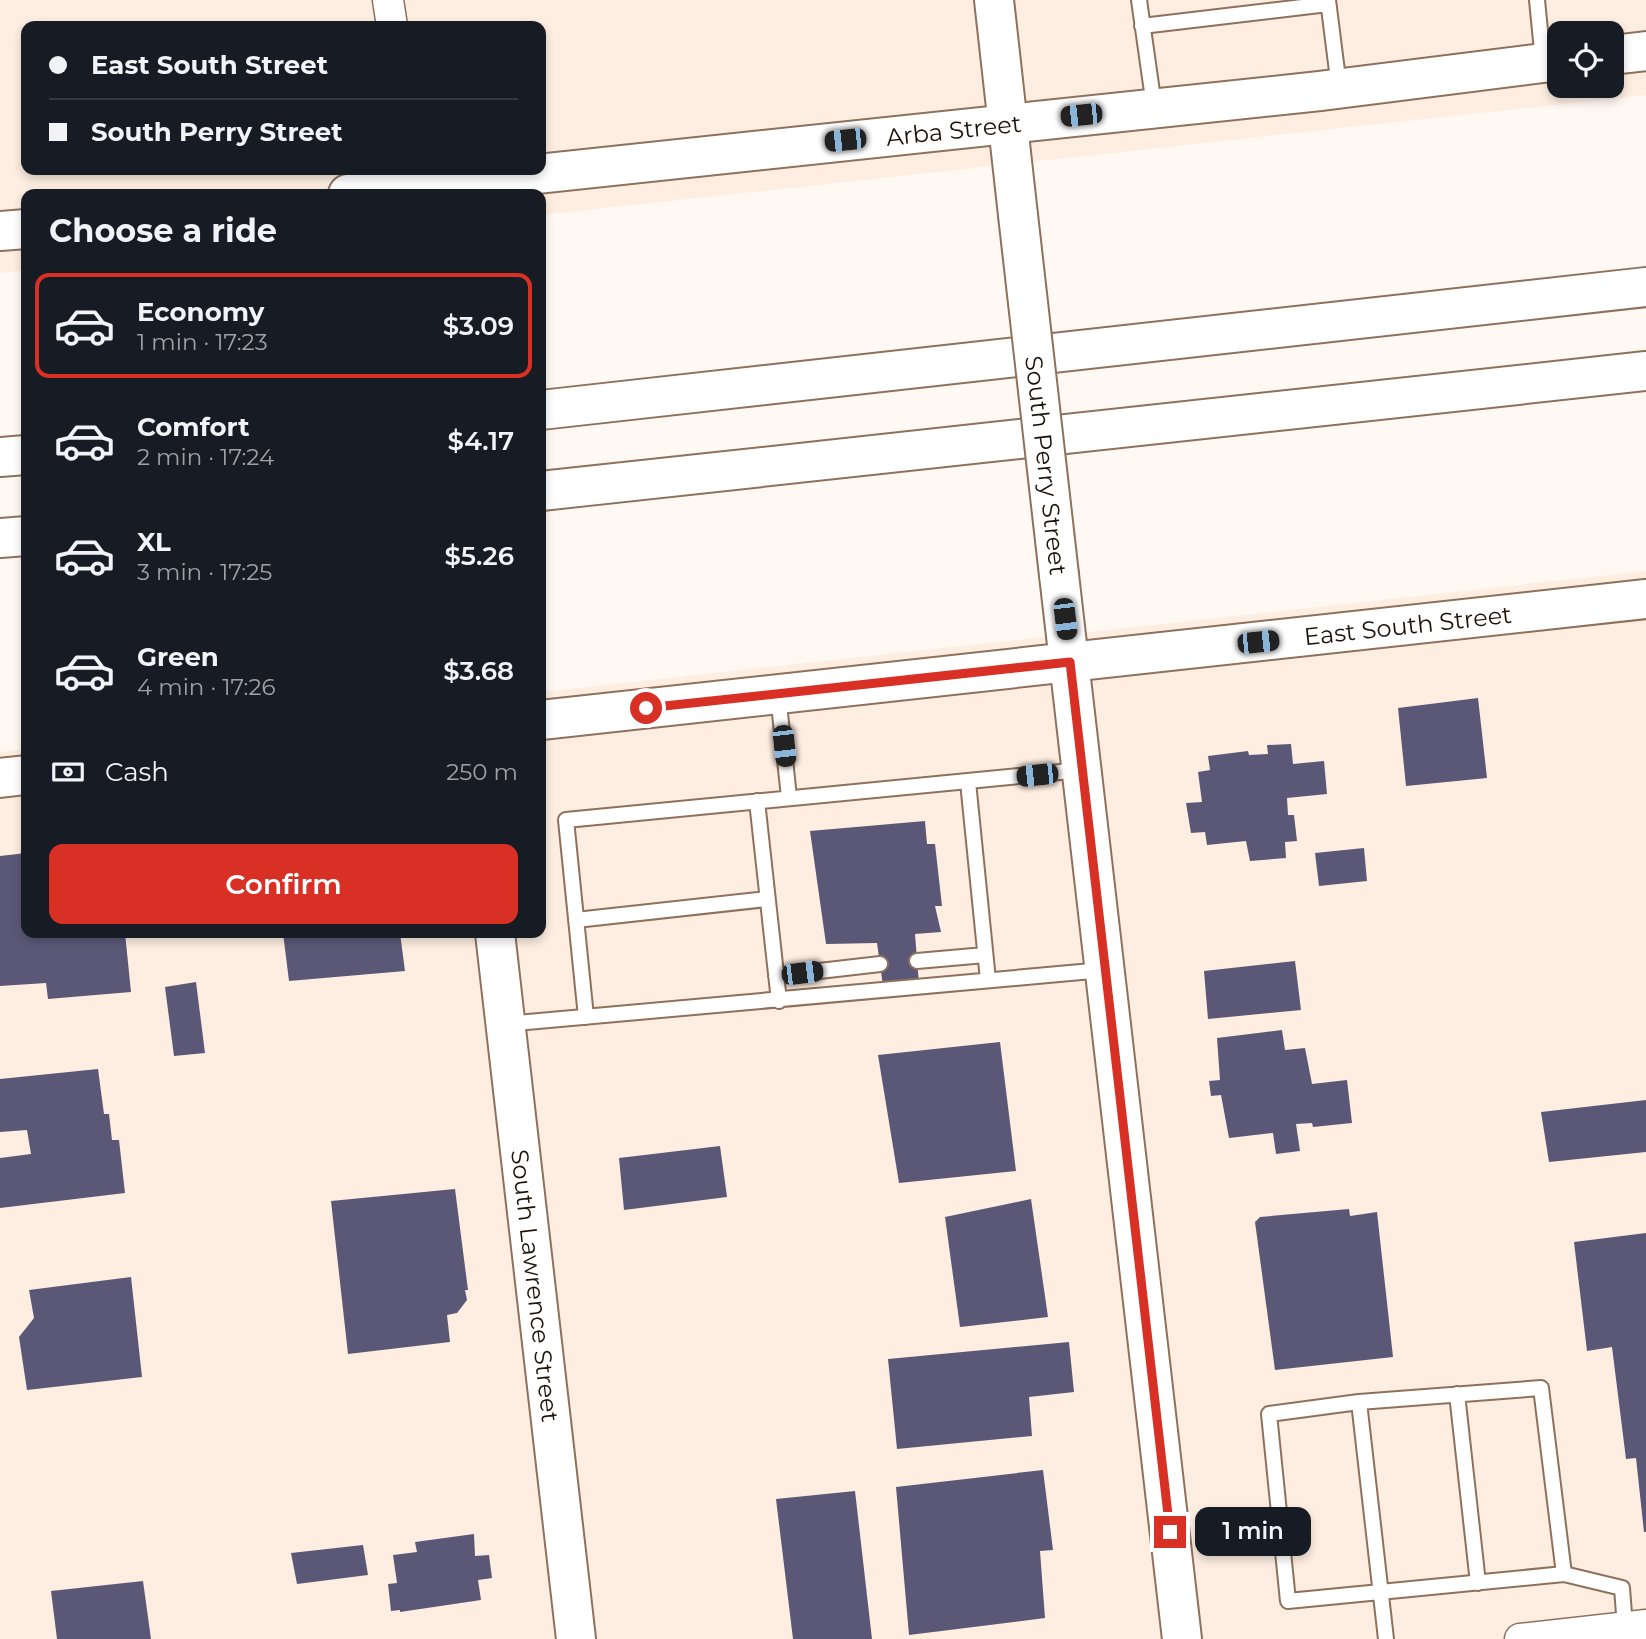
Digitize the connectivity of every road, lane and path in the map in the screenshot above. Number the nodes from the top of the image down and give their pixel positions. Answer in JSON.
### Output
{"nodes":[{"id":1,"x":388,"y":0,"type":"edge"},
{"id":2,"x":994,"y":0,"type":"edge"},
{"id":3,"x":1139,"y":0,"type":"edge"},
{"id":4,"x":1537,"y":0,"type":"edge"},
{"id":5,"x":1328,"y":2,"type":"edge"},
{"id":6,"x":390,"y":21,"type":"edge"},
{"id":7,"x":1142,"y":26,"type":"junction"},
{"id":8,"x":1547,"y":44,"type":"edge"},
{"id":9,"x":1646,"y":51,"type":"edge"},
{"id":10,"x":1624,"y":54,"type":"edge"},
{"id":11,"x":1547,"y":63,"type":"edge"},
{"id":12,"x":1339,"y":89,"type":"junction"},
{"id":13,"x":1154,"y":108,"type":"junction"},
{"id":14,"x":1008,"y":123,"type":"junction"},
{"id":15,"x":546,"y":170,"type":"edge"},
{"id":16,"x":498,"y":175,"type":"edge"},
{"id":17,"x":410,"y":184,"type":"edge"},
{"id":18,"x":379,"y":189,"type":"edge"},
{"id":19,"x":21,"y":230,"type":"edge"},
{"id":20,"x":0,"y":232,"type":"edge"},
{"id":21,"x":1646,"y":287,"type":"edge"},
{"id":22,"x":1646,"y":371,"type":"edge"},
{"id":23,"x":546,"y":409,"type":"edge"},
{"id":24,"x":21,"y":455,"type":"edge"},
{"id":25,"x":0,"y":457,"type":"edge"},
{"id":26,"x":546,"y":490,"type":"edge"},
{"id":27,"x":21,"y":536,"type":"edge"},
{"id":28,"x":0,"y":538,"type":"edge"},
{"id":29,"x":1646,"y":599,"type":"edge"},
{"id":30,"x":1070,"y":662,"type":"junction"},
{"id":31,"x":778,"y":694,"type":"junction"},
{"id":32,"x":546,"y":719,"type":"edge"},
{"id":33,"x":1082,"y":770,"type":"junction"},
{"id":34,"x":21,"y":776,"type":"edge"},
{"id":35,"x":0,"y":778,"type":"edge"},
{"id":36,"x":968,"y":782,"type":"junction"},
{"id":37,"x":789,"y":797,"type":"junction"},
{"id":38,"x":757,"y":801,"type":"junction"},
{"id":39,"x":766,"y":899,"type":"junction"},
{"id":40,"x":576,"y":920,"type":"junction"},
{"id":41,"x":496,"y":938,"type":"edge"},
{"id":42,"x":985,"y":955,"type":"junction"},
{"id":43,"x":917,"y":961,"type":"dead end"},
{"id":44,"x":880,"y":964,"type":"dead end"},
{"id":45,"x":1104,"y":970,"type":"junction"},
{"id":46,"x":776,"y":976,"type":"junction"},
{"id":47,"x":988,"y":980,"type":"junction"},
{"id":48,"x":779,"y":1000,"type":"junction"},
{"id":49,"x":586,"y":1017,"type":"junction"},
{"id":50,"x":505,"y":1024,"type":"junction"},
{"id":51,"x":1457,"y":1395,"type":"junction"},
{"id":52,"x":1359,"y":1402,"type":"junction"},
{"id":53,"x":1564,"y":1574,"type":"junction"},
{"id":54,"x":1478,"y":1583,"type":"junction"},
{"id":55,"x":1380,"y":1594,"type":"junction"},
{"id":56,"x":1635,"y":1626,"type":"edge"},
{"id":57,"x":576,"y":1639,"type":"edge"},
{"id":58,"x":1182,"y":1639,"type":"edge"},
{"id":59,"x":1386,"y":1639,"type":"edge"},
{"id":60,"x":1520,"y":1639,"type":"edge"}],
"edges":[{"from":1,"to":6,"type":"street"},
{"from":2,"to":14,"type":"main road","name":"South Perry Street"},
{"from":3,"to":7,"type":"lane"},
{"from":4,"to":8,"type":"lane"},
{"from":5,"to":7,"type":"lane"},
{"from":5,"to":12,"type":"lane"},
{"from":7,"to":13,"type":"lane"},
{"from":9,"to":10,"type":"main road"},
{"from":11,"to":12,"type":"main road","name":"Arba Street"},
{"from":12,"to":13,"type":"main road","name":"Arba Street"},
{"from":13,"to":14,"type":"main road","name":"Arba Street"},
{"from":14,"to":15,"type":"main road","name":"Arba Street"},
{"from":14,"to":30,"type":"main road","name":"South Perry Street","bridge":true},
{"from":16,"to":17,"type":"main road","name":"Arba Street"},
{"from":17,"to":18,"type":"main road","name":"Arba Street"},
{"from":19,"to":20,"type":"main road"},
{"from":21,"to":23,"type":"main road"},
{"from":22,"to":26,"type":"main road"},
{"from":24,"to":25,"type":"main road"},
{"from":27,"to":28,"type":"main road"},
{"from":29,"to":30,"type":"main road","name":"East South Street"},
{"from":30,"to":31,"type":"main road","name":"East South Street"},
{"from":30,"to":33,"type":"main road","name":"South Perry Street"},
{"from":31,"to":32,"type":"main road","name":"East South Street"},
{"from":31,"to":37,"type":"lane"},
{"from":33,"to":36,"type":"lane"},
{"from":33,"to":45,"type":"main road","name":"South Perry Street"},
{"from":34,"to":35,"type":"main road"},
{"from":36,"to":37,"type":"lane"},
{"from":36,"to":42,"type":"lane"},
{"from":37,"to":38,"type":"lane"},
{"from":38,"to":39,"type":"lane"},
{"from":38,"to":40,"type":"lane"},
{"from":39,"to":40,"type":"lane"},
{"from":39,"to":46,"type":"lane"},
{"from":40,"to":49,"type":"lane"},
{"from":41,"to":50,"type":"main road","name":"South Lawrence Street"},
{"from":42,"to":43,"type":"lane"},
{"from":42,"to":47,"type":"lane"},
{"from":44,"to":46,"type":"lane"},
{"from":45,"to":47,"type":"lane"},
{"from":45,"to":58,"type":"main road","name":"South Perry Street"},
{"from":46,"to":48,"type":"lane"},
{"from":47,"to":48,"type":"lane"},
{"from":48,"to":49,"type":"lane"},
{"from":49,"to":50,"type":"lane"},
{"from":50,"to":57,"type":"main road","name":"South Lawrence Street"},
{"from":51,"to":52,"type":"lane"},
{"from":51,"to":53,"type":"lane"},
{"from":51,"to":54,"type":"lane"},
{"from":52,"to":55,"type":"lane"},
{"from":52,"to":55,"type":"lane"},
{"from":53,"to":54,"type":"lane"},
{"from":53,"to":56,"type":"lane"},
{"from":54,"to":55,"type":"lane"},
{"from":55,"to":59,"type":"lane"},
{"from":56,"to":60,"type":"street"}]}
